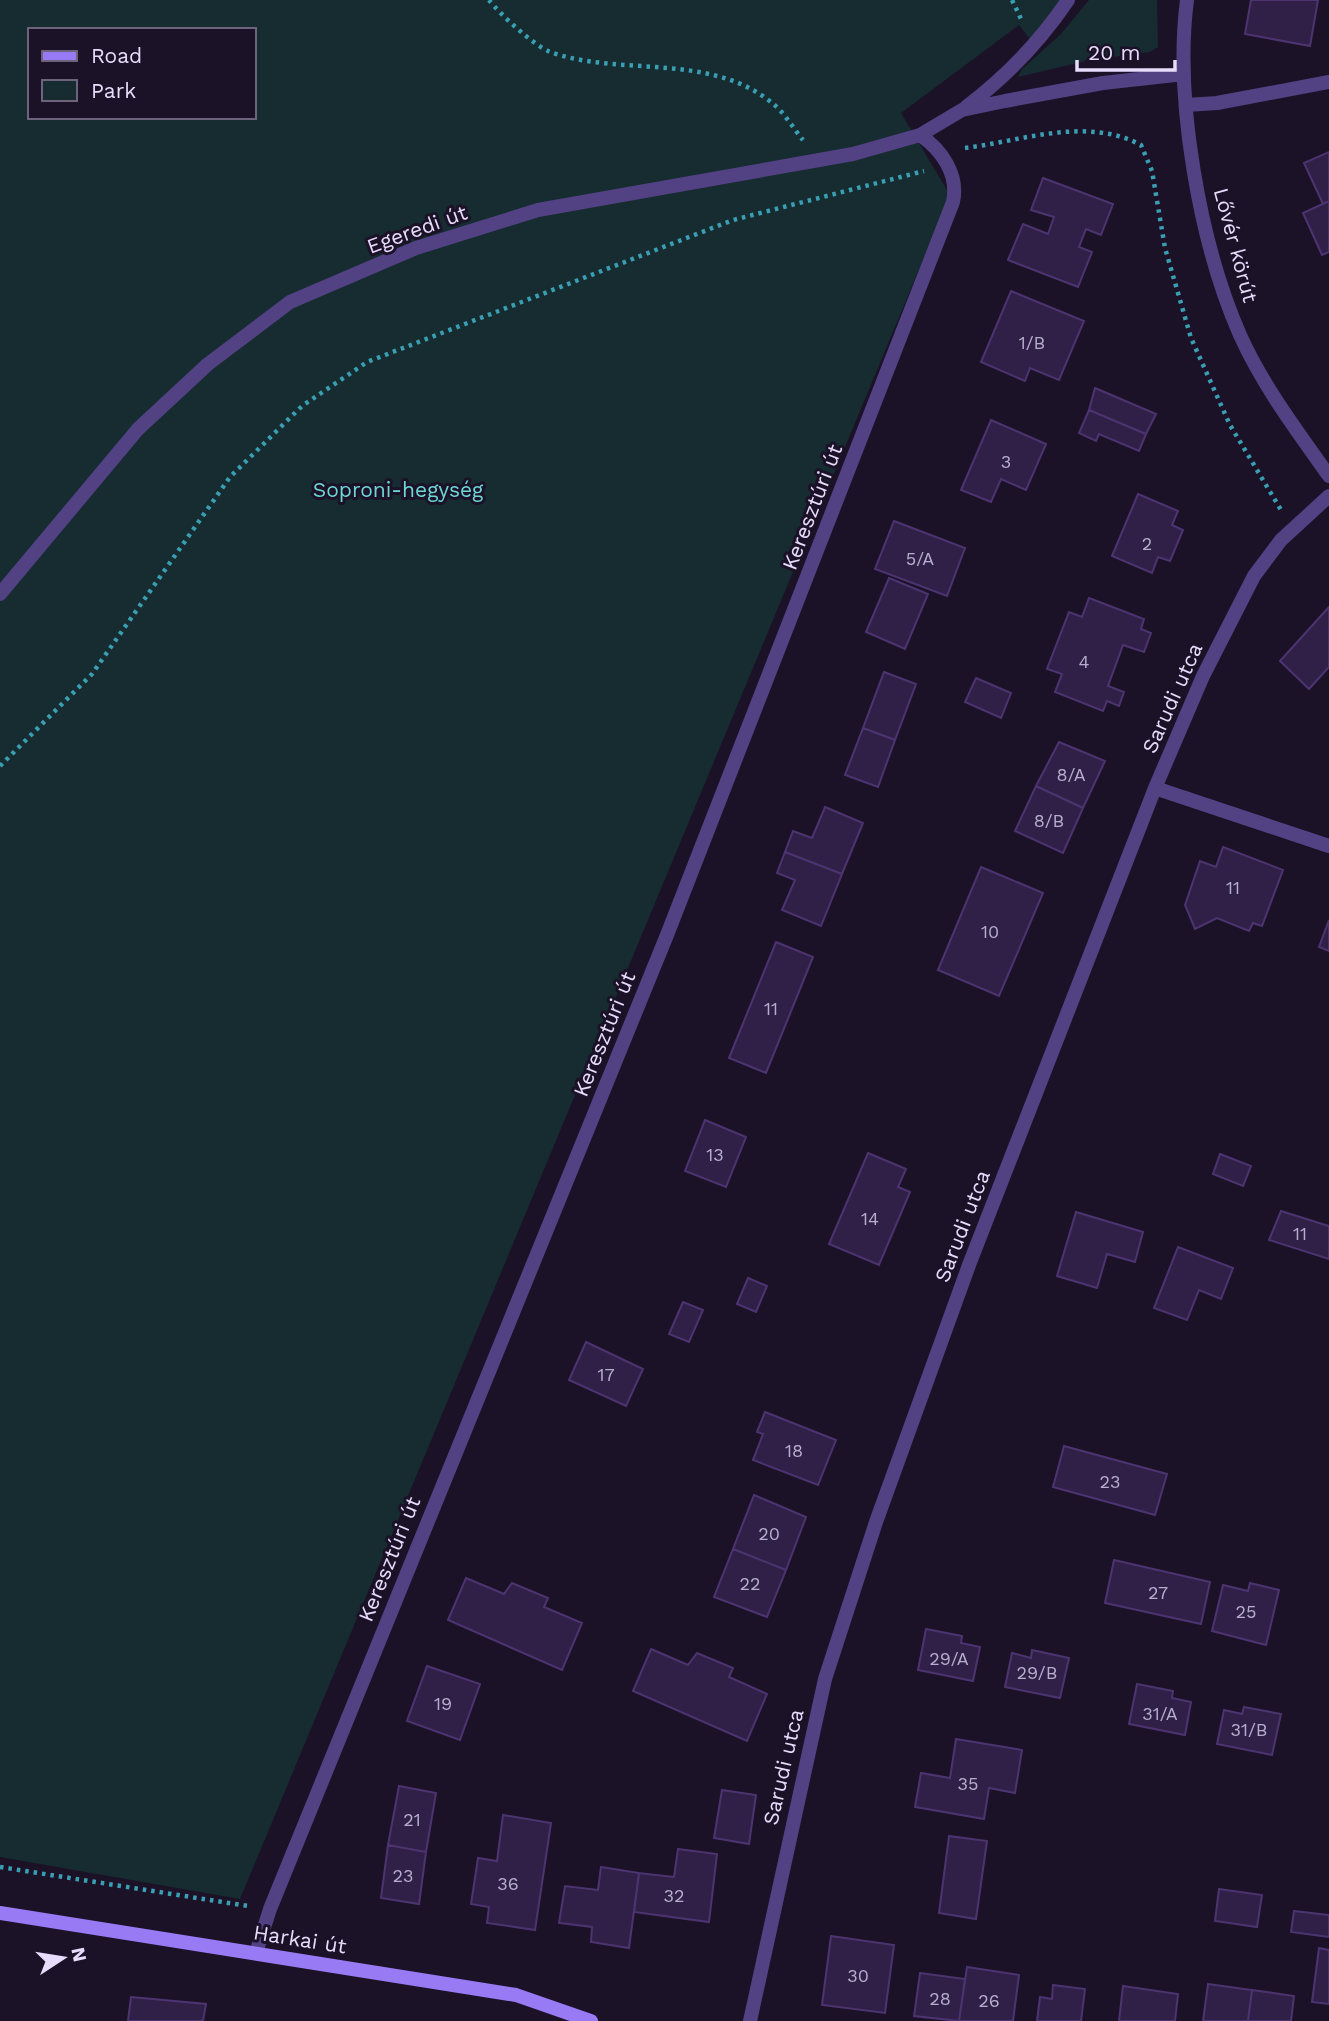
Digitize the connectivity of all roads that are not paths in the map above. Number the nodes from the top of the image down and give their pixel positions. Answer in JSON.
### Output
{"nodes":[{"id":1,"x":1068,"y":0,"type":"edge"},
{"id":2,"x":1187,"y":0,"type":"edge"},
{"id":3,"x":1184,"y":74,"type":"junction"},
{"id":4,"x":1329,"y":82,"type":"edge"},
{"id":5,"x":1186,"y":105,"type":"junction"},
{"id":6,"x":961,"y":110,"type":"junction"},
{"id":7,"x":920,"y":135,"type":"junction"},
{"id":8,"x":1329,"y":475,"type":"edge"},
{"id":9,"x":1329,"y":496,"type":"edge"},
{"id":10,"x":0,"y":594,"type":"edge"},
{"id":11,"x":1155,"y":788,"type":"junction"},
{"id":12,"x":1329,"y":846,"type":"edge"},
{"id":13,"x":0,"y":1913,"type":"edge"},
{"id":14,"x":256,"y":1954,"type":"junction"},
{"id":15,"x":591,"y":2021,"type":"edge"},
{"id":16,"x":750,"y":2021,"type":"edge"}],
"edges":[{"from":1,"to":6,"type":"street","name":"Egeredi út"},
{"from":2,"to":3,"type":"street","name":"Lővér körút"},
{"from":3,"to":5,"type":"street","name":"Lővér körút"},
{"from":3,"to":6,"type":"street","name":"Egeredi út"},
{"from":4,"to":5,"type":"street"},
{"from":5,"to":8,"type":"street","name":"Lővér körút"},
{"from":6,"to":7,"type":"street","name":"Egeredi út"},
{"from":7,"to":10,"type":"street","name":"Egeredi út"},
{"from":7,"to":14,"type":"street","name":"Keresztúri út"},
{"from":9,"to":11,"type":"street","name":"Sarudi utca"},
{"from":11,"to":12,"type":"street"},
{"from":11,"to":16,"type":"street","name":"Sarudi utca"},
{"from":13,"to":14,"type":"main road","name":"Harkai út"},
{"from":14,"to":15,"type":"main road","name":"Harkai út"}]}
